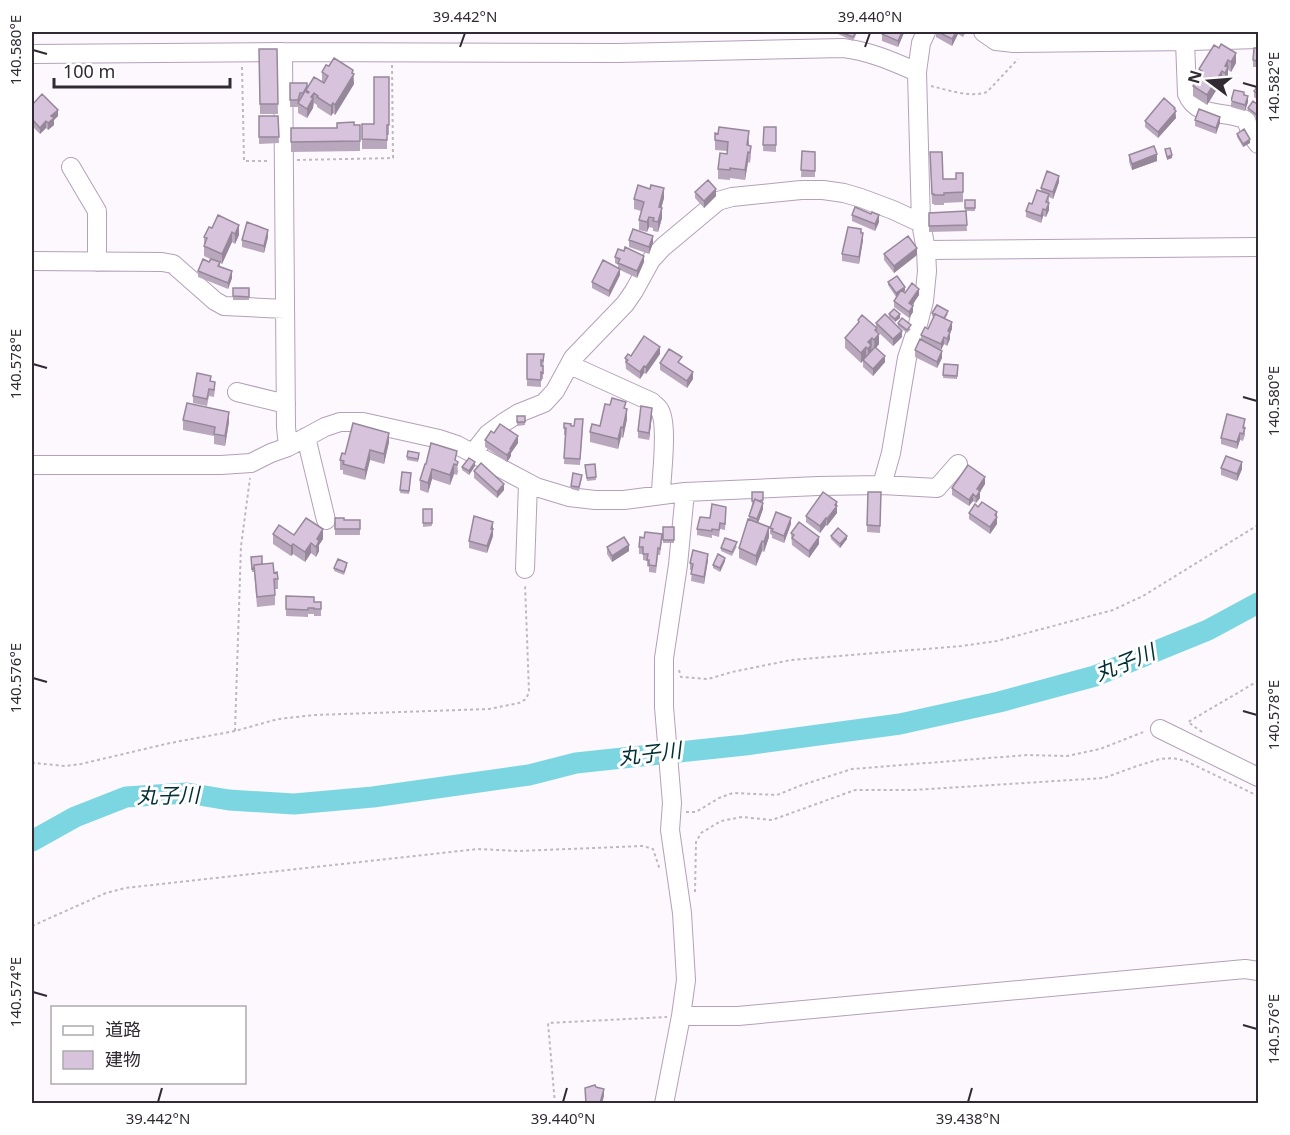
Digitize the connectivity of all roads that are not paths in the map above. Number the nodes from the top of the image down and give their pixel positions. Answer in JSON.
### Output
{"nodes":[{"id":1,"x":926,"y":32,"type":"edge"},
{"id":2,"x":983,"y":32,"type":"edge"},
{"id":3,"x":1258,"y":39,"type":"edge"},
{"id":4,"x":1185,"y":42,"type":"junction"},
{"id":5,"x":283,"y":52,"type":"junction"},
{"id":6,"x":32,"y":54,"type":"edge"},
{"id":7,"x":917,"y":77,"type":"junction"},
{"id":8,"x":1258,"y":144,"type":"edge"},
{"id":9,"x":71,"y":167,"type":"dead end"},
{"id":10,"x":921,"y":223,"type":"junction"},
{"id":11,"x":1258,"y":247,"type":"edge"},
{"id":12,"x":926,"y":250,"type":"junction"},
{"id":13,"x":32,"y":261,"type":"edge"},
{"id":14,"x":97,"y":262,"type":"junction"},
{"id":15,"x":285,"y":309,"type":"junction"},
{"id":16,"x":570,"y":365,"type":"junction"},
{"id":17,"x":237,"y":392,"type":"dead end"},
{"id":18,"x":286,"y":404,"type":"junction"},
{"id":19,"x":306,"y":437,"type":"junction"},
{"id":20,"x":288,"y":447,"type":"junction"},
{"id":21,"x":473,"y":453,"type":"junction"},
{"id":22,"x":958,"y":464,"type":"dead end"},
{"id":23,"x":32,"y":465,"type":"edge"},
{"id":24,"x":528,"y":483,"type":"junction"},
{"id":25,"x":882,"y":485,"type":"junction"},
{"id":26,"x":685,"y":492,"type":"junction"},
{"id":27,"x":660,"y":494,"type":"junction"},
{"id":28,"x":326,"y":520,"type":"dead end"},
{"id":29,"x":525,"y":569,"type":"road end"},
{"id":30,"x":1160,"y":729,"type":"road end"},
{"id":31,"x":1258,"y":777,"type":"edge"},
{"id":32,"x":1258,"y":971,"type":"edge"},
{"id":33,"x":681,"y":1016,"type":"junction"},
{"id":34,"x":664,"y":1104,"type":"edge"}],
"edges":[{"from":1,"to":7,"type":"street"},
{"from":2,"to":4,"type":"street"},
{"from":3,"to":4,"type":"street"},
{"from":4,"to":8,"type":"street"},
{"from":5,"to":6,"type":"street"},
{"from":5,"to":7,"type":"street"},
{"from":5,"to":15,"type":"street"},
{"from":7,"to":10,"type":"street"},
{"from":9,"to":14,"type":"street"},
{"from":10,"to":12,"type":"street"},
{"from":10,"to":16,"type":"street"},
{"from":11,"to":12,"type":"street"},
{"from":12,"to":25,"type":"street"},
{"from":13,"to":14,"type":"street"},
{"from":14,"to":15,"type":"street"},
{"from":15,"to":18,"type":"street"},
{"from":16,"to":21,"type":"street"},
{"from":16,"to":27,"type":"street"},
{"from":17,"to":18,"type":"street"},
{"from":18,"to":20,"type":"street"},
{"from":19,"to":20,"type":"street"},
{"from":19,"to":21,"type":"street"},
{"from":19,"to":28,"type":"street"},
{"from":20,"to":23,"type":"street"},
{"from":21,"to":24,"type":"street"},
{"from":22,"to":25,"type":"street"},
{"from":24,"to":27,"type":"street"},
{"from":24,"to":29,"type":"street"},
{"from":25,"to":26,"type":"street"},
{"from":26,"to":27,"type":"street"},
{"from":26,"to":33,"type":"street"},
{"from":30,"to":31,"type":"street"},
{"from":32,"to":33,"type":"street"},
{"from":33,"to":34,"type":"street"}]}
